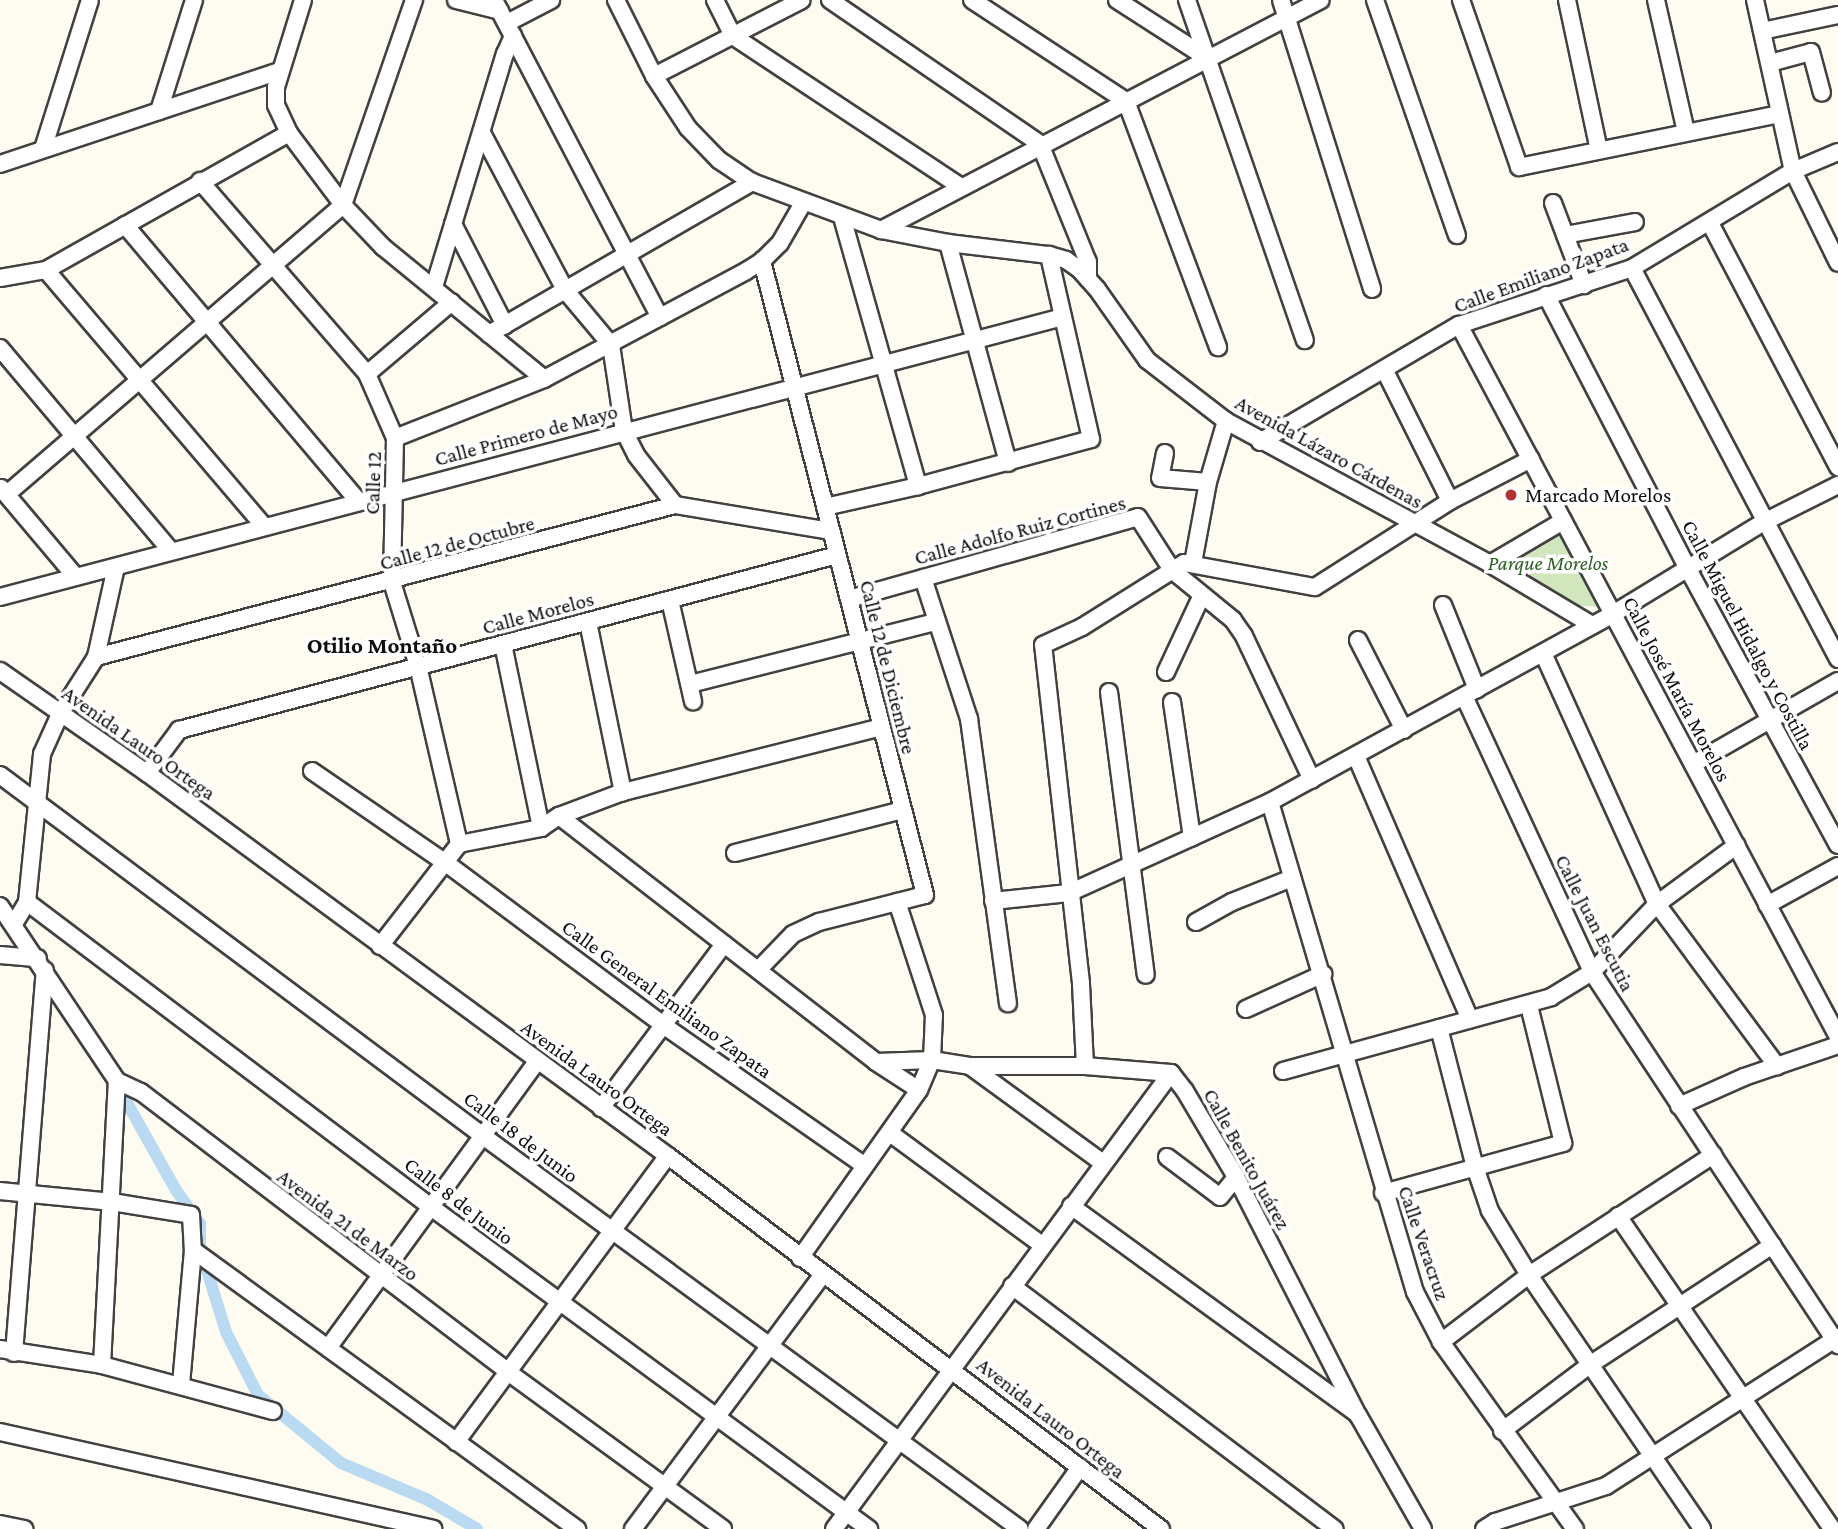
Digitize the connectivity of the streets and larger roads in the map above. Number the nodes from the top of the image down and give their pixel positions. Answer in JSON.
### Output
{"nodes":[{"id":1,"x":90,"y":0,"type":"edge"},
{"id":2,"x":194,"y":0,"type":"edge"},
{"id":3,"x":303,"y":0,"type":"edge"},
{"id":4,"x":414,"y":0,"type":"edge"},
{"id":5,"x":456,"y":0,"type":"edge"},
{"id":6,"x":551,"y":0,"type":"edge"},
{"id":7,"x":616,"y":0,"type":"edge"},
{"id":8,"x":715,"y":0,"type":"edge"},
{"id":9,"x":802,"y":0,"type":"edge"},
{"id":10,"x":830,"y":0,"type":"edge"},
{"id":11,"x":972,"y":0,"type":"edge"},
{"id":12,"x":1117,"y":0,"type":"edge"},
{"id":13,"x":1187,"y":0,"type":"edge"},
{"id":14,"x":1281,"y":0,"type":"edge"},
{"id":15,"x":1321,"y":0,"type":"edge"},
{"id":16,"x":1375,"y":0,"type":"edge"},
{"id":17,"x":1461,"y":0,"type":"edge"},
{"id":18,"x":1567,"y":0,"type":"edge"},
{"id":19,"x":1656,"y":0,"type":"edge"},
{"id":20,"x":1755,"y":0,"type":"edge"},
{"id":21,"x":1838,"y":15,"type":"edge"},
{"id":22,"x":504,"y":17,"type":"edge"},
{"id":23,"x":1287,"y":18,"type":"junction"},
{"id":24,"x":1762,"y":31,"type":"junction"},
{"id":25,"x":733,"y":36,"type":"junction"},
{"id":26,"x":1204,"y":58,"type":"junction"},
{"id":27,"x":1770,"y":64,"type":"junction"},
{"id":28,"x":281,"y":71,"type":"junction"},
{"id":29,"x":654,"y":76,"type":"junction"},
{"id":30,"x":1822,"y":93,"type":"dead end"},
{"id":31,"x":1126,"y":101,"type":"junction"},
{"id":32,"x":159,"y":111,"type":"junction"},
{"id":33,"x":1780,"y":114,"type":"junction"},
{"id":34,"x":1686,"y":132,"type":"junction"},
{"id":35,"x":289,"y":133,"type":"junction"},
{"id":36,"x":482,"y":133,"type":"junction"},
{"id":37,"x":1040,"y":144,"type":"junction"},
{"id":38,"x":43,"y":149,"type":"junction"},
{"id":39,"x":1599,"y":150,"type":"junction"},
{"id":40,"x":1838,"y":152,"type":"edge"},
{"id":41,"x":0,"y":164,"type":"edge"},
{"id":42,"x":1793,"y":171,"type":"junction"},
{"id":43,"x":200,"y":181,"type":"junction"},
{"id":44,"x":752,"y":182,"type":"junction"},
{"id":45,"x":961,"y":187,"type":"junction"},
{"id":46,"x":803,"y":203,"type":"junction"},
{"id":47,"x":1553,"y":203,"type":"dead end"},
{"id":48,"x":343,"y":205,"type":"junction"},
{"id":49,"x":842,"y":217,"type":"junction"},
{"id":50,"x":1635,"y":222,"type":"dead end"},
{"id":51,"x":1710,"y":223,"type":"junction"},
{"id":52,"x":453,"y":224,"type":"junction"},
{"id":53,"x":125,"y":225,"type":"junction"},
{"id":54,"x":881,"y":230,"type":"junction"},
{"id":55,"x":1457,"y":235,"type":"dead end"},
{"id":56,"x":1565,"y":235,"type":"junction"},
{"id":57,"x":948,"y":243,"type":"junction"},
{"id":58,"x":627,"y":254,"type":"junction"},
{"id":59,"x":1049,"y":255,"type":"junction"},
{"id":60,"x":762,"y":261,"type":"junction"},
{"id":61,"x":1838,"y":263,"type":"edge"},
{"id":62,"x":273,"y":265,"type":"junction"},
{"id":63,"x":1632,"y":268,"type":"junction"},
{"id":64,"x":46,"y":270,"type":"junction"},
{"id":65,"x":0,"y":278,"type":"edge"},
{"id":66,"x":1088,"y":279,"type":"junction"},
{"id":67,"x":1584,"y":285,"type":"junction"},
{"id":68,"x":434,"y":287,"type":"junction"},
{"id":69,"x":1373,"y":289,"type":"dead end"},
{"id":70,"x":565,"y":290,"type":"junction"},
{"id":71,"x":1546,"y":295,"type":"junction"},
{"id":72,"x":452,"y":302,"type":"junction"},
{"id":73,"x":660,"y":317,"type":"junction"},
{"id":74,"x":1063,"y":317,"type":"junction"},
{"id":75,"x":207,"y":323,"type":"junction"},
{"id":76,"x":505,"y":325,"type":"junction"},
{"id":77,"x":1459,"y":325,"type":"junction"},
{"id":78,"x":489,"y":334,"type":"junction"},
{"id":79,"x":974,"y":340,"type":"junction"},
{"id":80,"x":1305,"y":340,"type":"dead end"},
{"id":81,"x":611,"y":345,"type":"junction"},
{"id":82,"x":0,"y":348,"type":"edge"},
{"id":83,"x":1218,"y":348,"type":"dead end"},
{"id":84,"x":884,"y":363,"type":"junction"},
{"id":85,"x":1385,"y":370,"type":"junction"},
{"id":86,"x":367,"y":374,"type":"junction"},
{"id":87,"x":544,"y":379,"type":"junction"},
{"id":88,"x":140,"y":380,"type":"junction"},
{"id":89,"x":796,"y":386,"type":"junction"},
{"id":90,"x":1226,"y":421,"type":"junction"},
{"id":91,"x":624,"y":431,"type":"junction"},
{"id":92,"x":74,"y":437,"type":"junction"},
{"id":93,"x":395,"y":438,"type":"junction"},
{"id":94,"x":1259,"y":442,"type":"junction"},
{"id":95,"x":1165,"y":453,"type":"dead end"},
{"id":96,"x":1531,"y":459,"type":"junction"},
{"id":97,"x":1007,"y":463,"type":"junction"},
{"id":98,"x":1838,"y":467,"type":"edge"},
{"id":99,"x":1208,"y":482,"type":"junction"},
{"id":100,"x":1838,"y":485,"type":"edge"},
{"id":101,"x":918,"y":486,"type":"junction"},
{"id":102,"x":3,"y":491,"type":"edge"},
{"id":103,"x":394,"y":491,"type":"junction"},
{"id":104,"x":358,"y":501,"type":"junction"},
{"id":105,"x":1450,"y":501,"type":"junction"},
{"id":106,"x":675,"y":505,"type":"junction"},
{"id":107,"x":825,"y":507,"type":"junction"},
{"id":108,"x":1563,"y":521,"type":"junction"},
{"id":109,"x":1764,"y":522,"type":"junction"},
{"id":110,"x":1415,"y":523,"type":"junction"},
{"id":111,"x":264,"y":526,"type":"junction"},
{"id":112,"x":831,"y":531,"type":"junction"},
{"id":113,"x":171,"y":551,"type":"junction"},
{"id":114,"x":837,"y":555,"type":"junction"},
{"id":115,"x":1193,"y":563,"type":"junction"},
{"id":116,"x":1490,"y":564,"type":"junction"},
{"id":117,"x":116,"y":566,"type":"junction"},
{"id":118,"x":1688,"y":569,"type":"junction"},
{"id":119,"x":1172,"y":570,"type":"junction"},
{"id":120,"x":76,"y":577,"type":"junction"},
{"id":121,"x":923,"y":578,"type":"junction"},
{"id":122,"x":392,"y":582,"type":"junction"},
{"id":123,"x":0,"y":597,"type":"edge"},
{"id":124,"x":1201,"y":597,"type":"junction"},
{"id":125,"x":849,"y":599,"type":"junction"},
{"id":126,"x":670,"y":600,"type":"junction"},
{"id":127,"x":1443,"y":605,"type":"dead end"},
{"id":128,"x":1613,"y":614,"type":"junction"},
{"id":129,"x":588,"y":621,"type":"junction"},
{"id":130,"x":934,"y":622,"type":"junction"},
{"id":131,"x":1592,"y":625,"type":"junction"},
{"id":132,"x":1358,"y":640,"type":"dead end"},
{"id":133,"x":860,"y":642,"type":"junction"},
{"id":134,"x":503,"y":644,"type":"junction"},
{"id":135,"x":1543,"y":653,"type":"junction"},
{"id":136,"x":1838,"y":659,"type":"edge"},
{"id":137,"x":92,"y":664,"type":"junction"},
{"id":138,"x":418,"y":666,"type":"junction"},
{"id":139,"x":0,"y":671,"type":"edge"},
{"id":140,"x":1166,"y":672,"type":"dead end"},
{"id":141,"x":1838,"y":681,"type":"edge"},
{"id":142,"x":1109,"y":692,"type":"dead end"},
{"id":143,"x":1471,"y":692,"type":"junction"},
{"id":144,"x":1172,"y":702,"type":"dead end"},
{"id":145,"x":61,"y":712,"type":"junction"},
{"id":146,"x":1769,"y":720,"type":"junction"},
{"id":147,"x":881,"y":727,"type":"junction"},
{"id":148,"x":1404,"y":730,"type":"junction"},
{"id":149,"x":1356,"y":755,"type":"junction"},
{"id":150,"x":1693,"y":764,"type":"junction"},
{"id":151,"x":312,"y":771,"type":"dead end"},
{"id":152,"x":147,"y":773,"type":"junction"},
{"id":153,"x":0,"y":775,"type":"edge"},
{"id":154,"x":1312,"y":780,"type":"junction"},
{"id":155,"x":621,"y":785,"type":"junction"},
{"id":156,"x":36,"y":802,"type":"junction"},
{"id":157,"x":1270,"y":802,"type":"junction"},
{"id":158,"x":902,"y":810,"type":"junction"},
{"id":159,"x":559,"y":816,"type":"junction"},
{"id":160,"x":541,"y":828,"type":"junction"},
{"id":161,"x":1192,"y":838,"type":"junction"},
{"id":162,"x":458,"y":845,"type":"junction"},
{"id":163,"x":1737,"y":845,"type":"junction"},
{"id":164,"x":1838,"y":845,"type":"edge"},
{"id":165,"x":735,"y":853,"type":"dead end"},
{"id":166,"x":446,"y":863,"type":"junction"},
{"id":167,"x":1131,"y":866,"type":"junction"},
{"id":168,"x":1838,"y":866,"type":"edge"},
{"id":169,"x":1292,"y":878,"type":"junction"},
{"id":170,"x":1069,"y":893,"type":"junction"},
{"id":171,"x":993,"y":901,"type":"junction"},
{"id":172,"x":27,"y":902,"type":"junction"},
{"id":173,"x":897,"y":902,"type":"junction"},
{"id":174,"x":1657,"y":904,"type":"junction"},
{"id":175,"x":1767,"y":905,"type":"junction"},
{"id":176,"x":0,"y":906,"type":"edge"},
{"id":177,"x":1196,"y":922,"type":"dead end"},
{"id":178,"x":14,"y":924,"type":"junction"},
{"id":179,"x":724,"y":944,"type":"junction"},
{"id":180,"x":380,"y":946,"type":"junction"},
{"id":181,"x":0,"y":955,"type":"edge"},
{"id":182,"x":42,"y":964,"type":"junction"},
{"id":183,"x":758,"y":970,"type":"junction"},
{"id":184,"x":1592,"y":972,"type":"junction"},
{"id":185,"x":1323,"y":974,"type":"junction"},
{"id":186,"x":1146,"y":975,"type":"dead end"},
{"id":187,"x":1008,"y":1003,"type":"dead end"},
{"id":188,"x":1529,"y":1006,"type":"junction"},
{"id":189,"x":1246,"y":1009,"type":"dead end"},
{"id":190,"x":1470,"y":1019,"type":"junction"},
{"id":191,"x":663,"y":1026,"type":"junction"},
{"id":192,"x":1440,"y":1028,"type":"junction"},
{"id":193,"x":1838,"y":1037,"type":"edge"},
{"id":194,"x":1838,"y":1045,"type":"edge"},
{"id":195,"x":1347,"y":1055,"type":"junction"},
{"id":196,"x":538,"y":1060,"type":"junction"},
{"id":197,"x":932,"y":1060,"type":"junction"},
{"id":198,"x":876,"y":1062,"type":"junction"},
{"id":199,"x":970,"y":1066,"type":"junction"},
{"id":200,"x":1085,"y":1066,"type":"junction"},
{"id":201,"x":1777,"y":1066,"type":"junction"},
{"id":202,"x":1283,"y":1071,"type":"dead end"},
{"id":203,"x":1171,"y":1073,"type":"junction"},
{"id":204,"x":117,"y":1081,"type":"junction"},
{"id":205,"x":919,"y":1090,"type":"junction"},
{"id":206,"x":1679,"y":1106,"type":"junction"},
{"id":207,"x":601,"y":1108,"type":"junction"},
{"id":208,"x":890,"y":1133,"type":"junction"},
{"id":209,"x":483,"y":1136,"type":"junction"},
{"id":210,"x":1713,"y":1155,"type":"junction"},
{"id":211,"x":668,"y":1156,"type":"junction"},
{"id":212,"x":1167,"y":1157,"type":"dead end"},
{"id":213,"x":1103,"y":1163,"type":"junction"},
{"id":214,"x":865,"y":1166,"type":"junction"},
{"id":215,"x":1475,"y":1167,"type":"junction"},
{"id":216,"x":1236,"y":1177,"type":"junction"},
{"id":217,"x":0,"y":1191,"type":"edge"},
{"id":218,"x":1383,"y":1193,"type":"junction"},
{"id":219,"x":27,"y":1194,"type":"junction"},
{"id":220,"x":112,"y":1202,"type":"junction"},
{"id":221,"x":1071,"y":1206,"type":"junction"},
{"id":222,"x":431,"y":1207,"type":"junction"},
{"id":223,"x":1618,"y":1216,"type":"junction"},
{"id":224,"x":612,"y":1231,"type":"junction"},
{"id":225,"x":1042,"y":1245,"type":"junction"},
{"id":226,"x":1773,"y":1245,"type":"junction"},
{"id":227,"x":197,"y":1253,"type":"junction"},
{"id":228,"x":800,"y":1258,"type":"junction"},
{"id":229,"x":822,"y":1275,"type":"junction"},
{"id":230,"x":1530,"y":1275,"type":"junction"},
{"id":231,"x":380,"y":1276,"type":"junction"},
{"id":232,"x":1012,"y":1286,"type":"junction"},
{"id":233,"x":560,"y":1301,"type":"junction"},
{"id":234,"x":1681,"y":1306,"type":"junction"},
{"id":235,"x":1837,"y":1341,"type":"edge"},
{"id":236,"x":1441,"y":1342,"type":"junction"},
{"id":237,"x":769,"y":1347,"type":"junction"},
{"id":238,"x":328,"y":1348,"type":"junction"},
{"id":239,"x":7,"y":1351,"type":"edge"},
{"id":240,"x":1591,"y":1364,"type":"junction"},
{"id":241,"x":102,"y":1366,"type":"junction"},
{"id":242,"x":953,"y":1369,"type":"junction"},
{"id":243,"x":508,"y":1372,"type":"junction"},
{"id":244,"x":181,"y":1385,"type":"junction"},
{"id":245,"x":1741,"y":1397,"type":"junction"},
{"id":246,"x":273,"y":1411,"type":"dead end"},
{"id":247,"x":1358,"y":1415,"type":"junction"},
{"id":248,"x":718,"y":1416,"type":"junction"},
{"id":249,"x":1502,"y":1431,"type":"junction"},
{"id":250,"x":0,"y":1432,"type":"edge"},
{"id":251,"x":900,"y":1440,"type":"junction"},
{"id":252,"x":456,"y":1442,"type":"junction"},
{"id":253,"x":1653,"y":1456,"type":"junction"},
{"id":254,"x":1080,"y":1467,"type":"junction"},
{"id":255,"x":666,"y":1487,"type":"junction"},
{"id":256,"x":1555,"y":1503,"type":"junction"},
{"id":257,"x":846,"y":1512,"type":"junction"},
{"id":258,"x":0,"y":1524,"type":"edge"},
{"id":259,"x":1489,"y":1526,"type":"edge"},
{"id":260,"x":414,"y":1527,"type":"edge"},
{"id":261,"x":1156,"y":1527,"type":"edge"},
{"id":262,"x":24,"y":1529,"type":"edge"},
{"id":263,"x":433,"y":1529,"type":"edge"},
{"id":264,"x":578,"y":1529,"type":"edge"},
{"id":265,"x":633,"y":1529,"type":"edge"},
{"id":266,"x":723,"y":1529,"type":"edge"},
{"id":267,"x":834,"y":1529,"type":"edge"},
{"id":268,"x":869,"y":1529,"type":"edge"},
{"id":269,"x":1020,"y":1529,"type":"edge"},
{"id":270,"x":1036,"y":1529,"type":"edge"},
{"id":271,"x":1335,"y":1529,"type":"edge"},
{"id":272,"x":1423,"y":1529,"type":"edge"},
{"id":273,"x":1575,"y":1529,"type":"edge"},
{"id":274,"x":1702,"y":1529,"type":"edge"},
{"id":275,"x":1832,"y":1529,"type":"edge"}],
"edges":[{"from":1,"to":38,"type":"street"},
{"from":2,"to":32,"type":"street"},
{"from":3,"to":28,"type":"street"},
{"from":4,"to":48,"type":"street"},
{"from":5,"to":22,"type":"street"},
{"from":6,"to":22,"type":"street"},
{"from":7,"to":29,"type":"street","name":"Avenida Lázaro Cárdenas"},
{"from":8,"to":25,"type":"street"},
{"from":9,"to":25,"type":"street"},
{"from":10,"to":37,"type":"street"},
{"from":11,"to":31,"type":"street"},
{"from":12,"to":26,"type":"street"},
{"from":13,"to":26,"type":"street"},
{"from":14,"to":23,"type":"street"},
{"from":15,"to":23,"type":"street"},
{"from":16,"to":55,"type":"street"},
{"from":17,"to":39,"type":"street"},
{"from":18,"to":39,"type":"street"},
{"from":19,"to":34,"type":"street"},
{"from":20,"to":24,"type":"street"},
{"from":21,"to":24,"type":"street"},
{"from":22,"to":36,"type":"street"},
{"from":22,"to":58,"type":"street"},
{"from":23,"to":26,"type":"street"},
{"from":23,"to":69,"type":"street"},
{"from":24,"to":27,"type":"street"},
{"from":25,"to":29,"type":"street"},
{"from":25,"to":45,"type":"street"},
{"from":26,"to":31,"type":"street"},
{"from":26,"to":80,"type":"street"},
{"from":27,"to":30,"type":"street"},
{"from":27,"to":33,"type":"street"},
{"from":28,"to":32,"type":"street"},
{"from":28,"to":35,"type":"street"},
{"from":29,"to":44,"type":"street","name":"Avenida Lázaro Cárdenas"},
{"from":31,"to":37,"type":"street"},
{"from":31,"to":83,"type":"street"},
{"from":32,"to":38,"type":"street"},
{"from":33,"to":34,"type":"street"},
{"from":33,"to":42,"type":"street"},
{"from":34,"to":39,"type":"street"},
{"from":35,"to":43,"type":"street"},
{"from":35,"to":48,"type":"street"},
{"from":36,"to":52,"type":"street"},
{"from":36,"to":70,"type":"street"},
{"from":37,"to":45,"type":"street"},
{"from":37,"to":66,"type":"street"},
{"from":38,"to":41,"type":"street"},
{"from":40,"to":42,"type":"street","name":"Calle Emiliano Zapata"},
{"from":42,"to":51,"type":"street","name":"Calle Emiliano Zapata"},
{"from":42,"to":61,"type":"street"},
{"from":43,"to":53,"type":"street"},
{"from":43,"to":62,"type":"street","name":"Calle 12"},
{"from":44,"to":46,"type":"street","name":"Avenida Lázaro Cárdenas"},
{"from":44,"to":58,"type":"street"},
{"from":45,"to":54,"type":"street"},
{"from":46,"to":49,"type":"street","name":"Avenida Lázaro Cárdenas"},
{"from":46,"to":60,"type":"street"},
{"from":47,"to":56,"type":"street"},
{"from":48,"to":62,"type":"street"},
{"from":48,"to":68,"type":"street"},
{"from":49,"to":54,"type":"street","name":"Avenida Lázaro Cárdenas"},
{"from":49,"to":84,"type":"street"},
{"from":50,"to":56,"type":"street"},
{"from":51,"to":63,"type":"street","name":"Calle Emiliano Zapata"},
{"from":51,"to":98,"type":"street"},
{"from":52,"to":68,"type":"street"},
{"from":52,"to":76,"type":"street"},
{"from":53,"to":64,"type":"street"},
{"from":53,"to":75,"type":"street"},
{"from":54,"to":57,"type":"street","name":"Avenida Lázaro Cárdenas"},
{"from":56,"to":67,"type":"street"},
{"from":57,"to":59,"type":"street","name":"Avenida Lázaro Cárdenas"},
{"from":57,"to":79,"type":"street"},
{"from":58,"to":70,"type":"street"},
{"from":58,"to":73,"type":"street"},
{"from":59,"to":66,"type":"street","name":"Avenida Lázaro Cárdenas"},
{"from":59,"to":74,"type":"street"},
{"from":60,"to":73,"type":"street"},
{"from":60,"to":89,"type":"street","name":"Calle 12 de Diciembre"},
{"from":62,"to":75,"type":"street"},
{"from":62,"to":86,"type":"street","name":"Calle 12"},
{"from":63,"to":67,"type":"street","name":"Calle Emiliano Zapata"},
{"from":63,"to":109,"type":"street"},
{"from":64,"to":65,"type":"street"},
{"from":64,"to":88,"type":"street"},
{"from":66,"to":90,"type":"street","name":"Avenida Lázaro Cárdenas"},
{"from":67,"to":71,"type":"street","name":"Calle Emiliano Zapata"},
{"from":68,"to":72,"type":"street"},
{"from":70,"to":76,"type":"street"},
{"from":70,"to":81,"type":"street"},
{"from":71,"to":77,"type":"street","name":"Calle Emiliano Zapata"},
{"from":71,"to":118,"type":"street","name":"Calle Miguel Hidalgo y Costilla"},
{"from":72,"to":78,"type":"street"},
{"from":72,"to":86,"type":"street"},
{"from":73,"to":81,"type":"street"},
{"from":74,"to":79,"type":"street","name":"Calle Primero de Mayo"},
{"from":74,"to":97,"type":"street"},
{"from":75,"to":88,"type":"street"},
{"from":75,"to":104,"type":"street"},
{"from":76,"to":78,"type":"street"},
{"from":77,"to":85,"type":"street","name":"Calle Emiliano Zapata"},
{"from":77,"to":96,"type":"street","name":"Calle José María Morelos"},
{"from":78,"to":87,"type":"street"},
{"from":79,"to":84,"type":"street","name":"Calle Primero de Mayo"},
{"from":79,"to":97,"type":"street"},
{"from":81,"to":87,"type":"street"},
{"from":81,"to":91,"type":"street"},
{"from":82,"to":92,"type":"street"},
{"from":84,"to":89,"type":"street","name":"Calle Primero de Mayo"},
{"from":84,"to":101,"type":"street"},
{"from":85,"to":94,"type":"street","name":"Calle Emiliano Zapata"},
{"from":85,"to":105,"type":"street"},
{"from":86,"to":93,"type":"street","name":"Calle 12"},
{"from":87,"to":93,"type":"street"},
{"from":88,"to":92,"type":"street"},
{"from":88,"to":111,"type":"street"},
{"from":89,"to":91,"type":"street","name":"Calle Primero de Mayo"},
{"from":89,"to":107,"type":"street","name":"Calle 12 de Diciembre"},
{"from":90,"to":94,"type":"street","name":"Avenida Lázaro Cárdenas"},
{"from":90,"to":99,"type":"street"},
{"from":91,"to":103,"type":"street","name":"Calle Primero de Mayo"},
{"from":91,"to":106,"type":"street"},
{"from":92,"to":102,"type":"street"},
{"from":92,"to":113,"type":"street"},
{"from":93,"to":103,"type":"street","name":"Calle 12"},
{"from":94,"to":110,"type":"street","name":"Avenida Lázaro Cárdenas"},
{"from":95,"to":99,"type":"street"},
{"from":96,"to":105,"type":"street"},
{"from":96,"to":108,"type":"street","name":"Calle José María Morelos"},
{"from":97,"to":101,"type":"street"},
{"from":99,"to":115,"type":"street"},
{"from":100,"to":109,"type":"street"},
{"from":101,"to":107,"type":"street"},
{"from":102,"to":120,"type":"street"},
{"from":103,"to":104,"type":"street","name":"Calle Primero de Mayo"},
{"from":103,"to":122,"type":"street","name":"Calle 12"},
{"from":104,"to":111,"type":"street","name":"Calle Primero de Mayo"},
{"from":105,"to":110,"type":"street"},
{"from":106,"to":112,"type":"street","name":"Calle 12 de Octubre"},
{"from":106,"to":122,"type":"street","name":"Calle 12 de Octubre"},
{"from":107,"to":112,"type":"street","name":"Calle 12 de Diciembre"},
{"from":108,"to":116,"type":"street"},
{"from":108,"to":128,"type":"street","name":"Calle José María Morelos"},
{"from":109,"to":118,"type":"street"},
{"from":109,"to":136,"type":"street"},
{"from":110,"to":115,"type":"street"},
{"from":110,"to":116,"type":"street","name":"Avenida Lázaro Cárdenas"},
{"from":111,"to":113,"type":"street","name":"Calle Primero de Mayo"},
{"from":112,"to":114,"type":"street","name":"Calle 12 de Diciembre"},
{"from":113,"to":117,"type":"street","name":"Calle Primero de Mayo"},
{"from":114,"to":125,"type":"street","name":"Calle 12 de Diciembre"},
{"from":114,"to":126,"type":"street","name":"Calle Morelos"},
{"from":115,"to":119,"type":"street"},
{"from":116,"to":131,"type":"street","name":"Avenida Lázaro Cárdenas"},
{"from":117,"to":120,"type":"street","name":"Calle Primero de Mayo"},
{"from":117,"to":137,"type":"street"},
{"from":118,"to":128,"type":"street"},
{"from":118,"to":146,"type":"street","name":"Calle Miguel Hidalgo y Costilla"},
{"from":119,"to":121,"type":"street","name":"Calle Adolfo Ruiz Cortines"},
{"from":119,"to":124,"type":"street","name":"Calle Adolfo Ruiz Cortines"},
{"from":119,"to":170,"type":"street"},
{"from":120,"to":123,"type":"street","name":"Calle Primero de Mayo"},
{"from":121,"to":125,"type":"street","name":"Calle Adolfo Ruiz Cortines"},
{"from":121,"to":130,"type":"street"},
{"from":122,"to":137,"type":"street","name":"Calle 12 de Octubre"},
{"from":122,"to":138,"type":"street","name":"Calle 12"},
{"from":124,"to":140,"type":"street"},
{"from":124,"to":154,"type":"street","name":"Calle Adolfo Ruiz Cortines"},
{"from":125,"to":133,"type":"street","name":"Calle 12 de Diciembre"},
{"from":126,"to":129,"type":"street","name":"Calle Morelos"},
{"from":126,"to":133,"type":"street"},
{"from":127,"to":143,"type":"street","name":"Calle Juan Escutia"},
{"from":128,"to":131,"type":"street"},
{"from":128,"to":150,"type":"street","name":"Calle José María Morelos"},
{"from":129,"to":134,"type":"street","name":"Calle Morelos"},
{"from":129,"to":155,"type":"street"},
{"from":130,"to":133,"type":"street"},
{"from":130,"to":171,"type":"street"},
{"from":131,"to":135,"type":"street"},
{"from":132,"to":148,"type":"street"},
{"from":133,"to":147,"type":"street","name":"Calle 12 de Diciembre"},
{"from":134,"to":138,"type":"street","name":"Calle Morelos"},
{"from":134,"to":160,"type":"street"},
{"from":135,"to":143,"type":"street"},
{"from":135,"to":174,"type":"street"},
{"from":137,"to":145,"type":"street"},
{"from":138,"to":152,"type":"street","name":"Calle Morelos"},
{"from":138,"to":162,"type":"street","name":"Calle 12"},
{"from":139,"to":145,"type":"street","name":"Avenida Lauro Ortega"},
{"from":141,"to":146,"type":"street"},
{"from":142,"to":167,"type":"street"},
{"from":143,"to":148,"type":"street"},
{"from":143,"to":184,"type":"street","name":"Calle Juan Escutia"},
{"from":144,"to":161,"type":"street"},
{"from":145,"to":152,"type":"street","name":"Avenida Lauro Ortega"},
{"from":145,"to":156,"type":"street"},
{"from":146,"to":150,"type":"street"},
{"from":146,"to":164,"type":"street","name":"Calle Miguel Hidalgo y Costilla"},
{"from":147,"to":155,"type":"street"},
{"from":147,"to":158,"type":"street","name":"Calle 12 de Diciembre"},
{"from":148,"to":149,"type":"street"},
{"from":149,"to":154,"type":"street"},
{"from":149,"to":190,"type":"street"},
{"from":150,"to":163,"type":"street","name":"Calle José María Morelos"},
{"from":151,"to":166,"type":"street","name":"Calle General Emiliano Zapata"},
{"from":152,"to":180,"type":"street","name":"Avenida Lauro Ortega"},
{"from":153,"to":156,"type":"street","name":"Calle 18 de Junio"},
{"from":154,"to":157,"type":"street"},
{"from":155,"to":159,"type":"street"},
{"from":156,"to":172,"type":"street"},
{"from":156,"to":209,"type":"street","name":"Calle 18 de Junio"},
{"from":157,"to":161,"type":"street"},
{"from":157,"to":169,"type":"street","name":"Calle Veracruz"},
{"from":158,"to":165,"type":"street"},
{"from":158,"to":173,"type":"street","name":"Calle 12 de Diciembre"},
{"from":159,"to":160,"type":"street"},
{"from":159,"to":179,"type":"street"},
{"from":160,"to":162,"type":"street"},
{"from":161,"to":167,"type":"street"},
{"from":162,"to":166,"type":"street"},
{"from":163,"to":174,"type":"street"},
{"from":163,"to":175,"type":"street","name":"Calle José María Morelos"},
{"from":166,"to":180,"type":"street"},
{"from":166,"to":191,"type":"street","name":"Calle General Emiliano Zapata"},
{"from":167,"to":170,"type":"street"},
{"from":167,"to":186,"type":"street"},
{"from":168,"to":175,"type":"street"},
{"from":169,"to":177,"type":"street"},
{"from":169,"to":185,"type":"street","name":"Calle Veracruz"},
{"from":170,"to":171,"type":"street"},
{"from":170,"to":200,"type":"street"},
{"from":171,"to":187,"type":"street"},
{"from":172,"to":178,"type":"street"},
{"from":172,"to":222,"type":"street","name":"Calle 8 de Junio"},
{"from":173,"to":183,"type":"street"},
{"from":173,"to":197,"type":"street"},
{"from":174,"to":184,"type":"street"},
{"from":174,"to":201,"type":"street"},
{"from":175,"to":193,"type":"street","name":"Calle José María Morelos"},
{"from":176,"to":178,"type":"street","name":"Avenida 21 de Marzo"},
{"from":178,"to":182,"type":"street","name":"Avenida 21 de Marzo"},
{"from":179,"to":183,"type":"street"},
{"from":179,"to":191,"type":"street"},
{"from":180,"to":196,"type":"street","name":"Avenida Lauro Ortega"},
{"from":181,"to":182,"type":"street"},
{"from":182,"to":204,"type":"street","name":"Avenida 21 de Marzo"},
{"from":182,"to":219,"type":"street"},
{"from":183,"to":198,"type":"street"},
{"from":184,"to":188,"type":"street"},
{"from":184,"to":206,"type":"street","name":"Calle Juan Escutia"},
{"from":185,"to":189,"type":"street"},
{"from":185,"to":195,"type":"street","name":"Calle Veracruz"},
{"from":188,"to":190,"type":"street"},
{"from":188,"to":215,"type":"street"},
{"from":190,"to":192,"type":"street"},
{"from":191,"to":207,"type":"street"},
{"from":191,"to":214,"type":"street","name":"Calle General Emiliano Zapata"},
{"from":192,"to":195,"type":"street"},
{"from":192,"to":215,"type":"street"},
{"from":194,"to":201,"type":"street"},
{"from":195,"to":202,"type":"street"},
{"from":195,"to":218,"type":"street","name":"Calle Veracruz"},
{"from":196,"to":207,"type":"street","name":"Avenida Lauro Ortega"},
{"from":196,"to":209,"type":"street"},
{"from":197,"to":198,"type":"street"},
{"from":197,"to":199,"type":"street"},
{"from":197,"to":205,"type":"street"},
{"from":198,"to":205,"type":"street"},
{"from":199,"to":200,"type":"street"},
{"from":199,"to":213,"type":"street"},
{"from":200,"to":203,"type":"street"},
{"from":201,"to":206,"type":"street"},
{"from":203,"to":213,"type":"street"},
{"from":203,"to":216,"type":"street","name":"Calle Benito Juárez"},
{"from":204,"to":220,"type":"street"},
{"from":204,"to":231,"type":"street","name":"Avenida 21 de Marzo"},
{"from":205,"to":208,"type":"street"},
{"from":206,"to":210,"type":"street","name":"Calle Juan Escutia"},
{"from":207,"to":211,"type":"street","name":"Avenida Lauro Ortega"},
{"from":208,"to":214,"type":"street"},
{"from":208,"to":225,"type":"street"},
{"from":209,"to":222,"type":"street"},
{"from":209,"to":224,"type":"street","name":"Calle 18 de Junio"},
{"from":210,"to":223,"type":"street"},
{"from":210,"to":226,"type":"street","name":"Calle Juan Escutia"},
{"from":211,"to":224,"type":"street"},
{"from":211,"to":228,"type":"street","name":"Avenida Lauro Ortega"},
{"from":212,"to":216,"type":"street"},
{"from":213,"to":221,"type":"street"},
{"from":214,"to":228,"type":"street"},
{"from":215,"to":218,"type":"street"},
{"from":215,"to":230,"type":"street"},
{"from":216,"to":247,"type":"street","name":"Calle Benito Juárez"},
{"from":217,"to":219,"type":"street"},
{"from":218,"to":236,"type":"street","name":"Calle Veracruz"},
{"from":219,"to":220,"type":"street"},
{"from":219,"to":239,"type":"street"},
{"from":220,"to":227,"type":"street"},
{"from":220,"to":241,"type":"street"},
{"from":221,"to":225,"type":"street"},
{"from":221,"to":247,"type":"street"},
{"from":222,"to":231,"type":"street"},
{"from":222,"to":233,"type":"street","name":"Calle 8 de Junio"},
{"from":223,"to":230,"type":"street"},
{"from":223,"to":234,"type":"street"},
{"from":224,"to":233,"type":"street"},
{"from":224,"to":237,"type":"street","name":"Calle 18 de Junio"},
{"from":225,"to":232,"type":"street"},
{"from":226,"to":234,"type":"street"},
{"from":226,"to":235,"type":"street","name":"Calle Juan Escutia"},
{"from":227,"to":238,"type":"street"},
{"from":227,"to":244,"type":"street"},
{"from":228,"to":229,"type":"street","name":"Avenida Lauro Ortega"},
{"from":229,"to":237,"type":"street"},
{"from":229,"to":242,"type":"street","name":"Avenida Lauro Ortega"},
{"from":230,"to":236,"type":"street"},
{"from":230,"to":240,"type":"street"},
{"from":231,"to":238,"type":"street"},
{"from":231,"to":243,"type":"street","name":"Avenida 21 de Marzo"},
{"from":232,"to":242,"type":"street"},
{"from":232,"to":271,"type":"street"},
{"from":233,"to":243,"type":"street"},
{"from":233,"to":248,"type":"street","name":"Calle 8 de Junio"},
{"from":234,"to":240,"type":"street"},
{"from":234,"to":245,"type":"street"},
{"from":235,"to":245,"type":"street"},
{"from":236,"to":249,"type":"street","name":"Calle Veracruz"},
{"from":237,"to":248,"type":"street"},
{"from":237,"to":251,"type":"street","name":"Calle 18 de Junio"},
{"from":238,"to":252,"type":"street"},
{"from":239,"to":241,"type":"street"},
{"from":240,"to":249,"type":"street"},
{"from":240,"to":253,"type":"street"},
{"from":241,"to":244,"type":"street"},
{"from":242,"to":251,"type":"street"},
{"from":242,"to":254,"type":"street","name":"Avenida Lauro Ortega"},
{"from":243,"to":252,"type":"street"},
{"from":243,"to":255,"type":"street","name":"Avenida 21 de Marzo"},
{"from":244,"to":246,"type":"street"},
{"from":245,"to":253,"type":"street"},
{"from":245,"to":275,"type":"street"},
{"from":247,"to":272,"type":"street","name":"Calle Benito Juárez"},
{"from":248,"to":255,"type":"street"},
{"from":248,"to":257,"type":"street","name":"Calle 8 de Junio"},
{"from":249,"to":256,"type":"street","name":"Calle Veracruz"},
{"from":250,"to":260,"type":"street"},
{"from":251,"to":257,"type":"street"},
{"from":251,"to":269,"type":"street","name":"Calle 18 de Junio"},
{"from":252,"to":264,"type":"street"},
{"from":253,"to":256,"type":"street"},
{"from":253,"to":274,"type":"street"},
{"from":254,"to":261,"type":"street","name":"Avenida Lauro Ortega"},
{"from":254,"to":270,"type":"street"},
{"from":255,"to":265,"type":"street"},
{"from":255,"to":266,"type":"street","name":"Avenida 21 de Marzo"},
{"from":256,"to":259,"type":"street"},
{"from":256,"to":273,"type":"street","name":"Calle Veracruz"},
{"from":257,"to":267,"type":"street"},
{"from":257,"to":268,"type":"street","name":"Calle 8 de Junio"},
{"from":258,"to":262,"type":"street"},
{"from":260,"to":263,"type":"street"}]}
